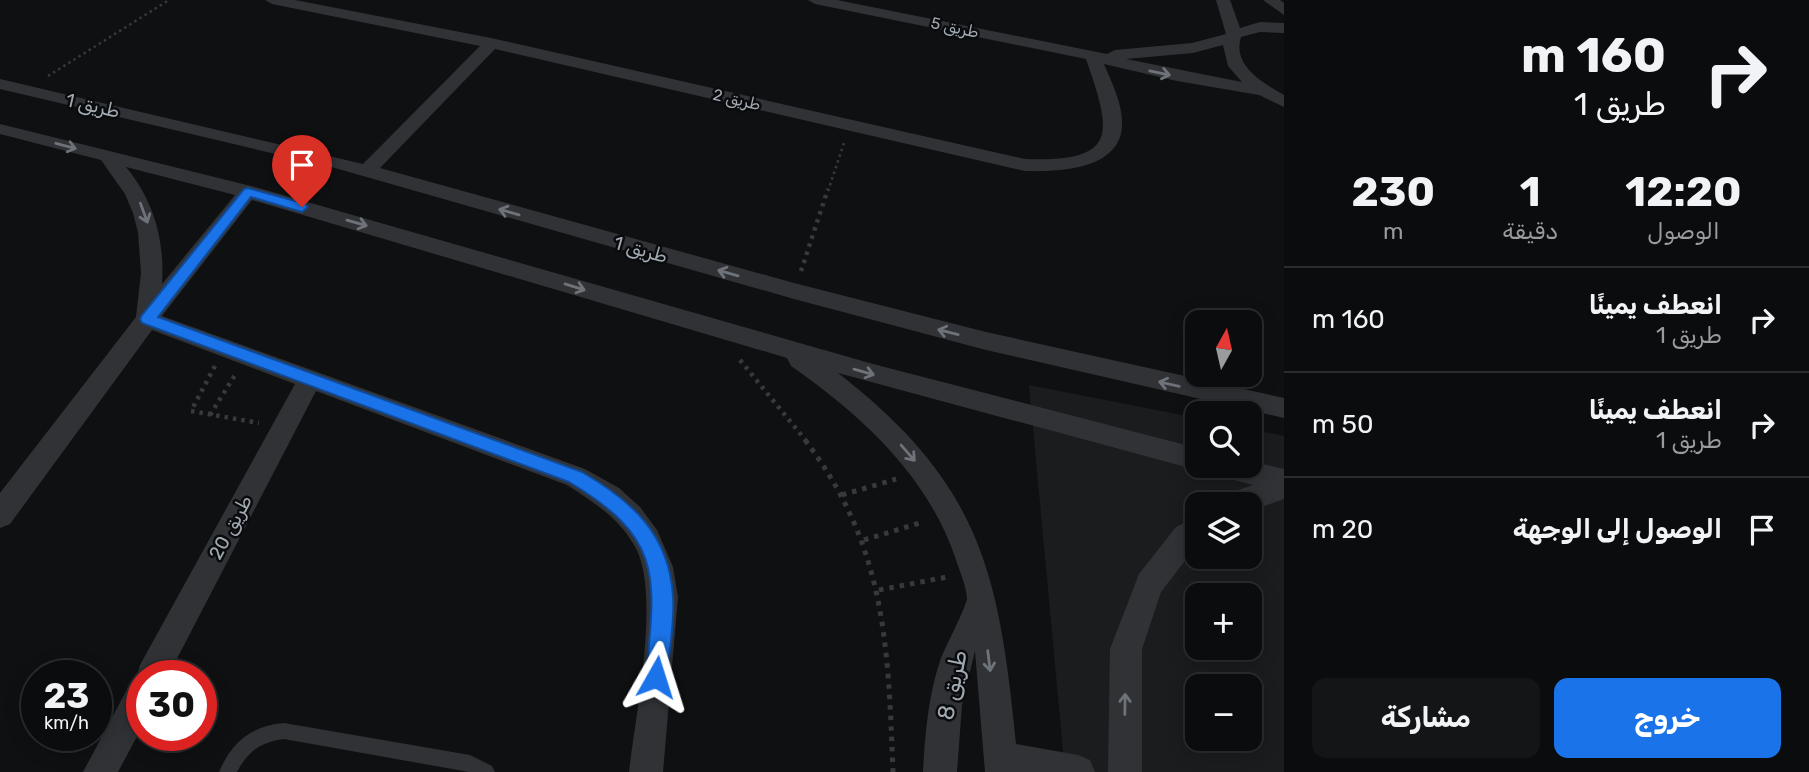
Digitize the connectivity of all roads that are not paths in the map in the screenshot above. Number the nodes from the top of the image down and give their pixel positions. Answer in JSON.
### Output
{"nodes":[{"id":1,"x":272,"y":0,"type":"edge"},
{"id":2,"x":815,"y":0,"type":"edge"},
{"id":3,"x":1223,"y":0,"type":"edge"},
{"id":4,"x":1270,"y":0,"type":"edge"},
{"id":5,"x":1284,"y":10,"type":"edge"},
{"id":6,"x":1284,"y":28,"type":"edge"},
{"id":7,"x":1233,"y":36,"type":"junction"},
{"id":8,"x":491,"y":43,"type":"junction"},
{"id":9,"x":1093,"y":56,"type":"junction"},
{"id":10,"x":0,"y":83,"type":"edge"},
{"id":11,"x":1265,"y":91,"type":"junction"},
{"id":12,"x":1284,"y":102,"type":"edge"},
{"id":13,"x":0,"y":129,"type":"edge"},
{"id":14,"x":107,"y":156,"type":"junction"},
{"id":15,"x":367,"y":171,"type":"junction"},
{"id":16,"x":248,"y":192,"type":"junction"},
{"id":17,"x":148,"y":319,"type":"junction"},
{"id":18,"x":781,"y":348,"type":"junction"},
{"id":19,"x":310,"y":379,"type":"junction"},
{"id":20,"x":1284,"y":408,"type":"edge"},
{"id":21,"x":1185,"y":456,"type":"edge"},
{"id":22,"x":1262,"y":476,"type":"edge"},
{"id":23,"x":1284,"y":481,"type":"edge"},
{"id":24,"x":1284,"y":487,"type":"edge"},
{"id":25,"x":1262,"y":494,"type":"edge"},
{"id":26,"x":0,"y":515,"type":"edge"},
{"id":27,"x":1185,"y":537,"type":"edge"},
{"id":28,"x":982,"y":603,"type":"junction"},
{"id":29,"x":160,"y":660,"type":"edge"},
{"id":30,"x":126,"y":723,"type":"edge"},
{"id":31,"x":1001,"y":765,"type":"edge"},
{"id":32,"x":100,"y":772,"type":"edge"},
{"id":33,"x":228,"y":772,"type":"edge"},
{"id":34,"x":486,"y":772,"type":"edge"},
{"id":35,"x":646,"y":772,"type":"edge"},
{"id":36,"x":940,"y":772,"type":"edge"},
{"id":37,"x":1078,"y":772,"type":"edge"},
{"id":38,"x":1125,"y":772,"type":"edge"}],
"edges":[{"from":1,"to":8,"type":"street","name":"طريق 2"},
{"from":2,"to":9,"type":"street","name":"طريق 5"},
{"from":3,"to":7,"type":"street"},
{"from":4,"to":5,"type":"street"},
{"from":6,"to":7,"type":"street","name":"طريق 5"},
{"from":7,"to":9,"type":"street","name":"طريق 5"},
{"from":7,"to":11,"type":"street"},
{"from":8,"to":9,"type":"street","name":"طريق 2"},
{"from":8,"to":15,"type":"street"},
{"from":9,"to":11,"type":"street","name":"طريق 5","one_way":true},
{"from":10,"to":15,"type":"street","name":"طريق 1"},
{"from":11,"to":12,"type":"street"},
{"from":13,"to":14,"type":"street","one_way":true},
{"from":14,"to":16,"type":"street"},
{"from":14,"to":17,"type":"street","one_way":true},
{"from":20,"to":15,"type":"street","name":"طريق 1","one_way":true},
{"from":16,"to":17,"type":"street"},
{"from":16,"to":18,"type":"street","one_way":true},
{"from":17,"to":19,"type":"street"},
{"from":17,"to":26,"type":"street"},
{"from":18,"to":21,"type":"street","one_way":true},
{"from":18,"to":28,"type":"street","one_way":true},
{"from":19,"to":29,"type":"street","name":"طريق 20"},
{"from":19,"to":35,"type":"street"},
{"from":22,"to":23,"type":"street"},
{"from":24,"to":25,"type":"street"},
{"from":38,"to":27,"type":"street","one_way":true},
{"from":28,"to":31,"type":"street","one_way":true},
{"from":28,"to":36,"type":"street","name":"طريق 8"},
{"from":30,"to":32,"type":"street"},
{"from":31,"to":37,"type":"street"},
{"from":33,"to":34,"type":"lane"}]}
